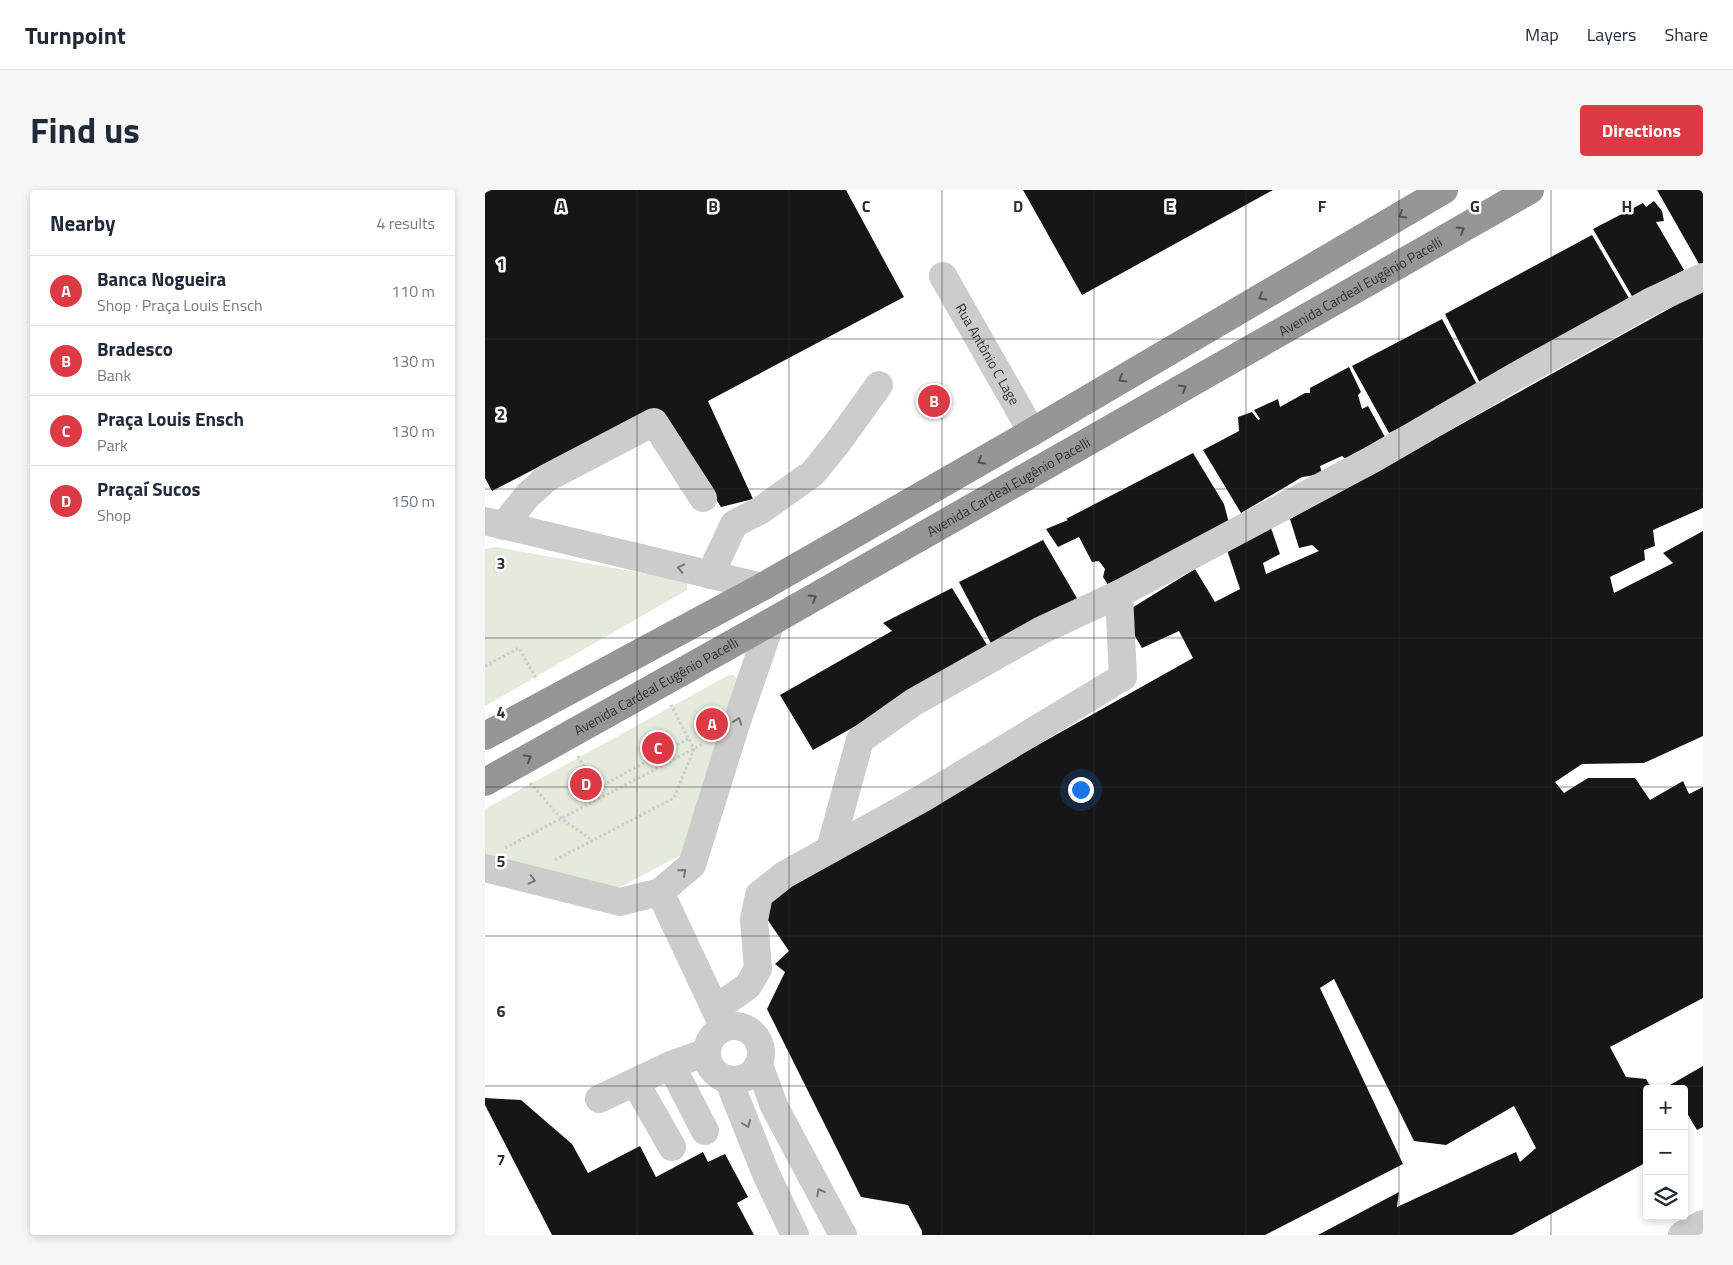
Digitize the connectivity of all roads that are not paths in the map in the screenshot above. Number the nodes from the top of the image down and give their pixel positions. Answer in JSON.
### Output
{"nodes":[{"id":1,"x":1444,"y":190,"type":"edge"},
{"id":2,"x":1530,"y":190,"type":"edge"},
{"id":3,"x":943,"y":276,"type":"dead end"},
{"id":4,"x":1703,"y":276,"type":"edge"},
{"id":5,"x":879,"y":385,"type":"dead end"},
{"id":6,"x":1032,"y":432,"type":"junction"},
{"id":7,"x":703,"y":498,"type":"dead end"},
{"id":8,"x":494,"y":524,"type":"edge"},
{"id":9,"x":710,"y":575,"type":"junction"},
{"id":10,"x":762,"y":587,"type":"junction"},
{"id":11,"x":1119,"y":594,"type":"junction"},
{"id":12,"x":771,"y":622,"type":"junction"},
{"id":13,"x":485,"y":736,"type":"edge"},
{"id":14,"x":485,"y":782,"type":"edge"},
{"id":15,"x":830,"y":849,"type":"junction"},
{"id":16,"x":490,"y":866,"type":"edge"},
{"id":17,"x":660,"y":892,"type":"junction"},
{"id":18,"x":722,"y":1018,"type":"junction"},
{"id":19,"x":707,"y":1052,"type":"junction"},
{"id":20,"x":671,"y":1065,"type":"junction"},
{"id":21,"x":759,"y":1065,"type":"junction"},
{"id":22,"x":728,"y":1079,"type":"junction"},
{"id":23,"x":635,"y":1082,"type":"junction"},
{"id":24,"x":599,"y":1100,"type":"dead end"},
{"id":25,"x":705,"y":1131,"type":"dead end"},
{"id":26,"x":672,"y":1147,"type":"dead end"},
{"id":27,"x":798,"y":1152,"type":"junction"},
{"id":28,"x":766,"y":1174,"type":"junction"},
{"id":29,"x":1703,"y":1224,"type":"edge"},
{"id":30,"x":795,"y":1235,"type":"edge"},
{"id":31,"x":843,"y":1235,"type":"edge"},
{"id":32,"x":1683,"y":1235,"type":"edge"}],
"edges":[{"from":1,"to":6,"type":"highway","one_way":true},
{"from":12,"to":2,"type":"highway","name":"Avenida Cardeal Eugênio Pacelli","one_way":true},
{"from":3,"to":6,"type":"street","name":"Rua Antônio C Lage"},
{"from":4,"to":11,"type":"street"},
{"from":5,"to":9,"type":"street"},
{"from":6,"to":10,"type":"highway","one_way":true},
{"from":7,"to":8,"type":"street"},
{"from":9,"to":8,"type":"street","one_way":true},
{"from":9,"to":10,"type":"street"},
{"from":10,"to":13,"type":"highway"},
{"from":11,"to":15,"type":"street"},
{"from":11,"to":15,"type":"street"},
{"from":14,"to":12,"type":"highway","name":"Avenida Cardeal Eugênio Pacelli","one_way":true},
{"from":17,"to":12,"type":"street","one_way":true},
{"from":15,"to":18,"type":"street"},
{"from":16,"to":17,"type":"street","one_way":true},
{"from":17,"to":18,"type":"street"},
{"from":18,"to":19,"type":"street"},
{"from":18,"to":21,"type":"street"},
{"from":19,"to":20,"type":"street"},
{"from":19,"to":22,"type":"street"},
{"from":20,"to":23,"type":"street"},
{"from":20,"to":25,"type":"street"},
{"from":21,"to":22,"type":"street"},
{"from":21,"to":27,"type":"street"},
{"from":22,"to":28,"type":"street","one_way":true},
{"from":23,"to":24,"type":"street"},
{"from":23,"to":26,"type":"street"},
{"from":27,"to":28,"type":"street"},
{"from":31,"to":27,"type":"street","one_way":true},
{"from":28,"to":30,"type":"street"},
{"from":29,"to":32,"type":"street"}]}
